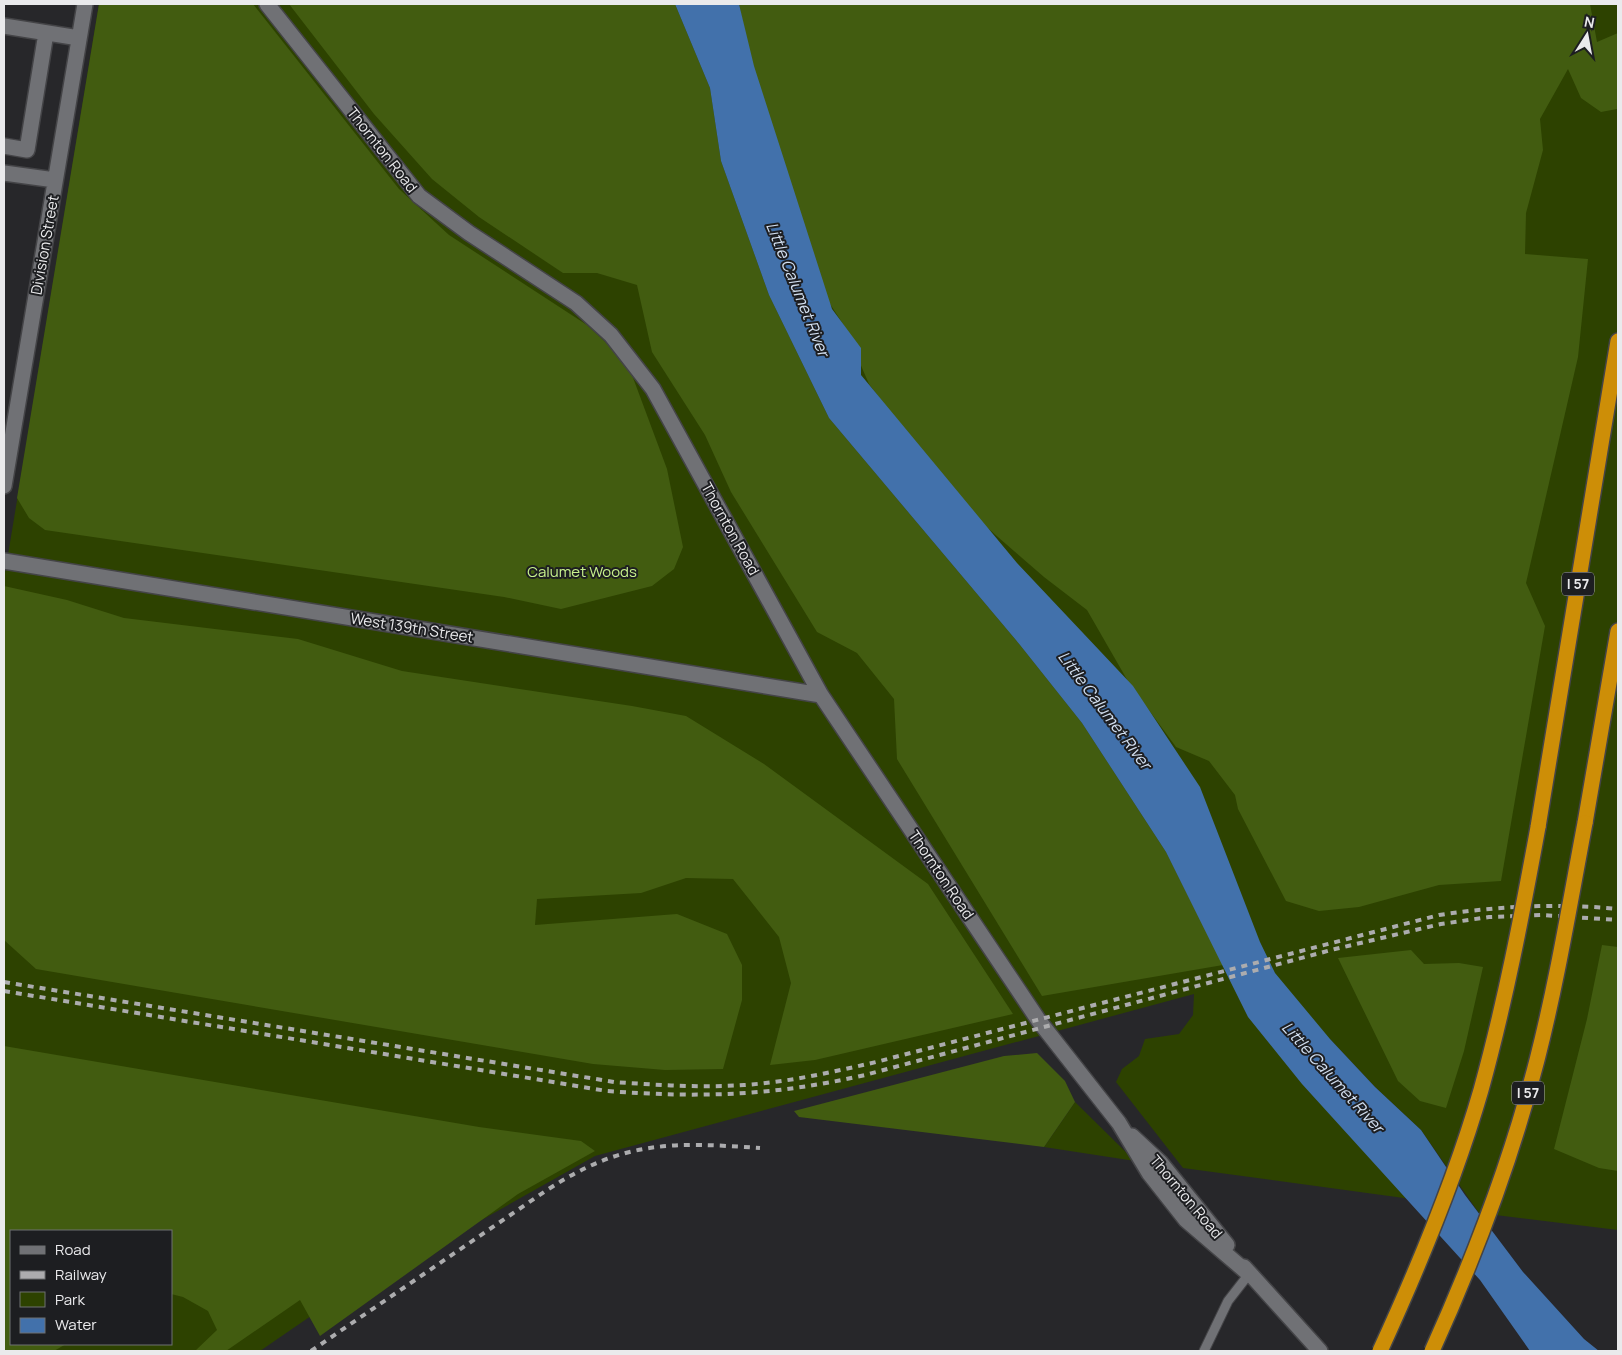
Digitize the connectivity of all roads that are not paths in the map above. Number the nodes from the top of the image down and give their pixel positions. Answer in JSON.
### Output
{"nodes":[{"id":1,"x":85,"y":4,"type":"edge"},
{"id":2,"x":267,"y":4,"type":"edge"},
{"id":3,"x":4,"y":26,"type":"edge"},
{"id":4,"x":46,"y":33,"type":"junction"},
{"id":5,"x":79,"y":38,"type":"junction"},
{"id":6,"x":4,"y":146,"type":"edge"},
{"id":7,"x":4,"y":173,"type":"edge"},
{"id":8,"x":55,"y":180,"type":"junction"},
{"id":9,"x":1618,"y":341,"type":"edge"},
{"id":10,"x":4,"y":486,"type":"edge"},
{"id":11,"x":4,"y":561,"type":"edge"},
{"id":12,"x":1618,"y":631,"type":"edge"},
{"id":13,"x":821,"y":695,"type":"junction"},
{"id":14,"x":1249,"y":1274,"type":"junction"},
{"id":15,"x":1204,"y":1351,"type":"edge"},
{"id":16,"x":1320,"y":1351,"type":"edge"},
{"id":17,"x":1380,"y":1351,"type":"edge"},
{"id":18,"x":1432,"y":1351,"type":"edge"}],
"edges":[{"from":1,"to":5,"type":"street","name":"Division Street"},
{"from":2,"to":13,"type":"street","name":"Thornton Road"},
{"from":3,"to":4,"type":"street"},
{"from":4,"to":5,"type":"street"},
{"from":4,"to":6,"type":"street"},
{"from":5,"to":8,"type":"street","name":"Division Street"},
{"from":7,"to":8,"type":"street"},
{"from":8,"to":10,"type":"street","name":"Division Street"},
{"from":9,"to":17,"type":"highway","number":"I 57","bridge":true},
{"from":11,"to":13,"type":"street","name":"West 139th Street"},
{"from":12,"to":18,"type":"highway","number":"I 57","bridge":true},
{"from":13,"to":14,"type":"street","name":"Thornton Road"},
{"from":14,"to":15,"type":"lane"},
{"from":14,"to":16,"type":"street","name":"Thornton Road"}]}
